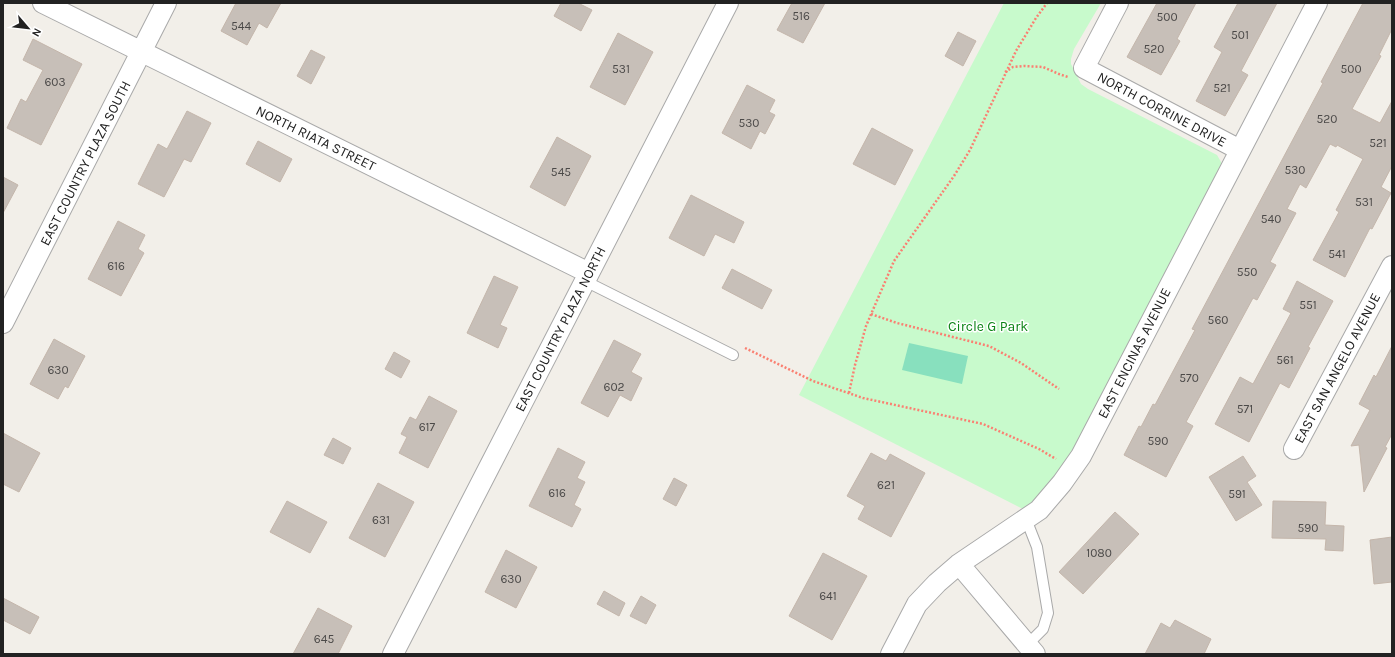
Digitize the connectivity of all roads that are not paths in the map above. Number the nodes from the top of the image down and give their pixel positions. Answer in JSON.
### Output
{"nodes":[{"id":1,"x":43,"y":3,"type":"edge"},
{"id":2,"x":166,"y":3,"type":"edge"},
{"id":3,"x":728,"y":3,"type":"edge"},
{"id":4,"x":1118,"y":3,"type":"edge"},
{"id":5,"x":1316,"y":3,"type":"edge"},
{"id":6,"x":141,"y":52,"type":"junction"},
{"id":7,"x":1240,"y":150,"type":"junction"},
{"id":8,"x":1392,"y":266,"type":"edge"},
{"id":9,"x":587,"y":277,"type":"junction"},
{"id":10,"x":3,"y":323,"type":"edge"},
{"id":11,"x":733,"y":355,"type":"dead end"},
{"id":12,"x":1294,"y":449,"type":"dead end"},
{"id":13,"x":1026,"y":519,"type":"junction"},
{"id":14,"x":959,"y":564,"type":"junction"},
{"id":15,"x":1031,"y":650,"type":"edge"},
{"id":16,"x":393,"y":654,"type":"edge"},
{"id":17,"x":891,"y":654,"type":"edge"}],
"edges":[{"from":1,"to":6,"type":"street","name":"NORTH RIATA STREET"},
{"from":2,"to":6,"type":"street","name":"EAST COUNTRY PLAZA SOUTH"},
{"from":3,"to":9,"type":"street","name":"EAST COUNTRY PLAZA NORTH"},
{"from":4,"to":7,"type":"street","name":"NORTH CORRINE DRIVE"},
{"from":5,"to":7,"type":"street","name":"EAST ENCINAS AVENUE"},
{"from":6,"to":9,"type":"street","name":"NORTH RIATA STREET"},
{"from":6,"to":10,"type":"street","name":"EAST COUNTRY PLAZA SOUTH"},
{"from":7,"to":13,"type":"street","name":"EAST ENCINAS AVENUE"},
{"from":8,"to":12,"type":"street","name":"EAST SAN ANGELO AVENUE"},
{"from":9,"to":11,"type":"lane"},
{"from":9,"to":16,"type":"street","name":"EAST COUNTRY PLAZA NORTH"},
{"from":13,"to":14,"type":"street","name":"EAST ENCINAS AVENUE"},
{"from":13,"to":15,"type":"lane"},
{"from":14,"to":15,"type":"street"},
{"from":14,"to":17,"type":"street","name":"EAST ENCINAS AVENUE"}]}
